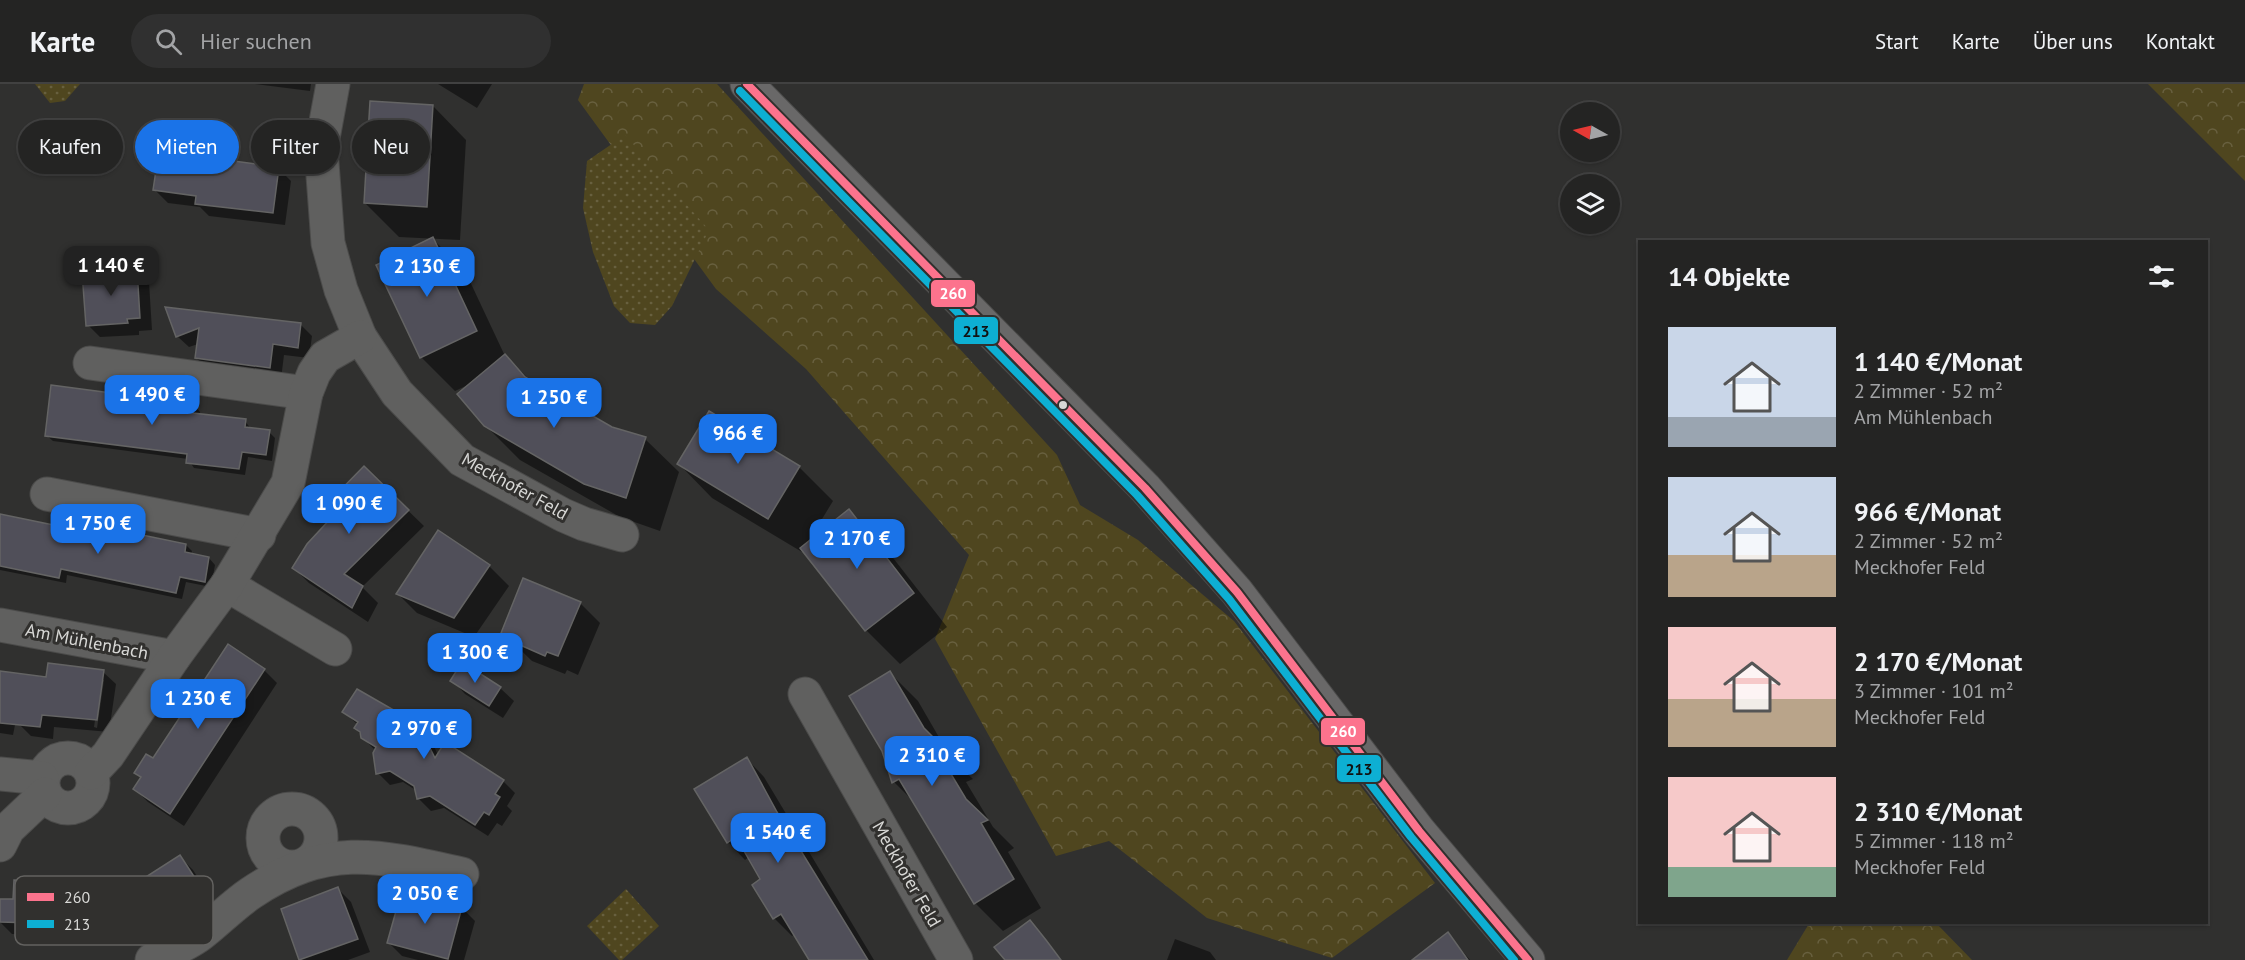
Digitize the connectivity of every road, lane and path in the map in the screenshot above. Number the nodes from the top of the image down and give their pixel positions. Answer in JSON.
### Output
{"nodes":[{"id":1,"x":333,"y":84,"type":"edge"},
{"id":2,"x":747,"y":84,"type":"edge"},
{"id":3,"x":360,"y":337,"type":"junction"},
{"id":4,"x":90,"y":363,"type":"dead end"},
{"id":5,"x":306,"y":393,"type":"junction"},
{"id":6,"x":47,"y":494,"type":"dead end"},
{"id":7,"x":259,"y":535,"type":"junction"},
{"id":8,"x":622,"y":535,"type":"dead end"},
{"id":9,"x":227,"y":585,"type":"junction"},
{"id":10,"x":0,"y":625,"type":"edge"},
{"id":11,"x":335,"y":649,"type":"dead end"},
{"id":12,"x":174,"y":657,"type":"junction"},
{"id":13,"x":805,"y":693,"type":"dead end"},
{"id":14,"x":0,"y":774,"type":"edge"},
{"id":15,"x":44,"y":786,"type":"junction"},
{"id":16,"x":0,"y":845,"type":"edge"},
{"id":17,"x":462,"y":874,"type":"dead end"},
{"id":18,"x":213,"y":924,"type":"edge"},
{"id":19,"x":182,"y":945,"type":"edge"},
{"id":20,"x":153,"y":960,"type":"edge"},
{"id":21,"x":957,"y":960,"type":"edge"},
{"id":22,"x":1528,"y":960,"type":"edge"}],
"edges":[{"from":1,"to":3,"type":"street","name":"Meckhofer Feld"},
{"from":2,"to":22,"type":"main road"},
{"from":3,"to":5,"type":"street","name":"Am Mühlenbach"},
{"from":3,"to":8,"type":"street","name":"Meckhofer Feld"},
{"from":4,"to":5,"type":"street"},
{"from":5,"to":7,"type":"street","name":"Am Mühlenbach"},
{"from":6,"to":7,"type":"street"},
{"from":7,"to":9,"type":"street","name":"Am Mühlenbach"},
{"from":9,"to":11,"type":"street"},
{"from":9,"to":12,"type":"street","name":"Am Mühlenbach"},
{"from":10,"to":12,"type":"street","name":"Am Mühlenbach"},
{"from":12,"to":15,"type":"street","name":"Am Mühlenbach"},
{"from":13,"to":21,"type":"street","name":"Meckhofer Feld"},
{"from":14,"to":15,"type":"street"},
{"from":15,"to":16,"type":"street","name":"Am Mühlenbach"},
{"from":17,"to":18,"type":"street"},
{"from":19,"to":20,"type":"street"}]}
